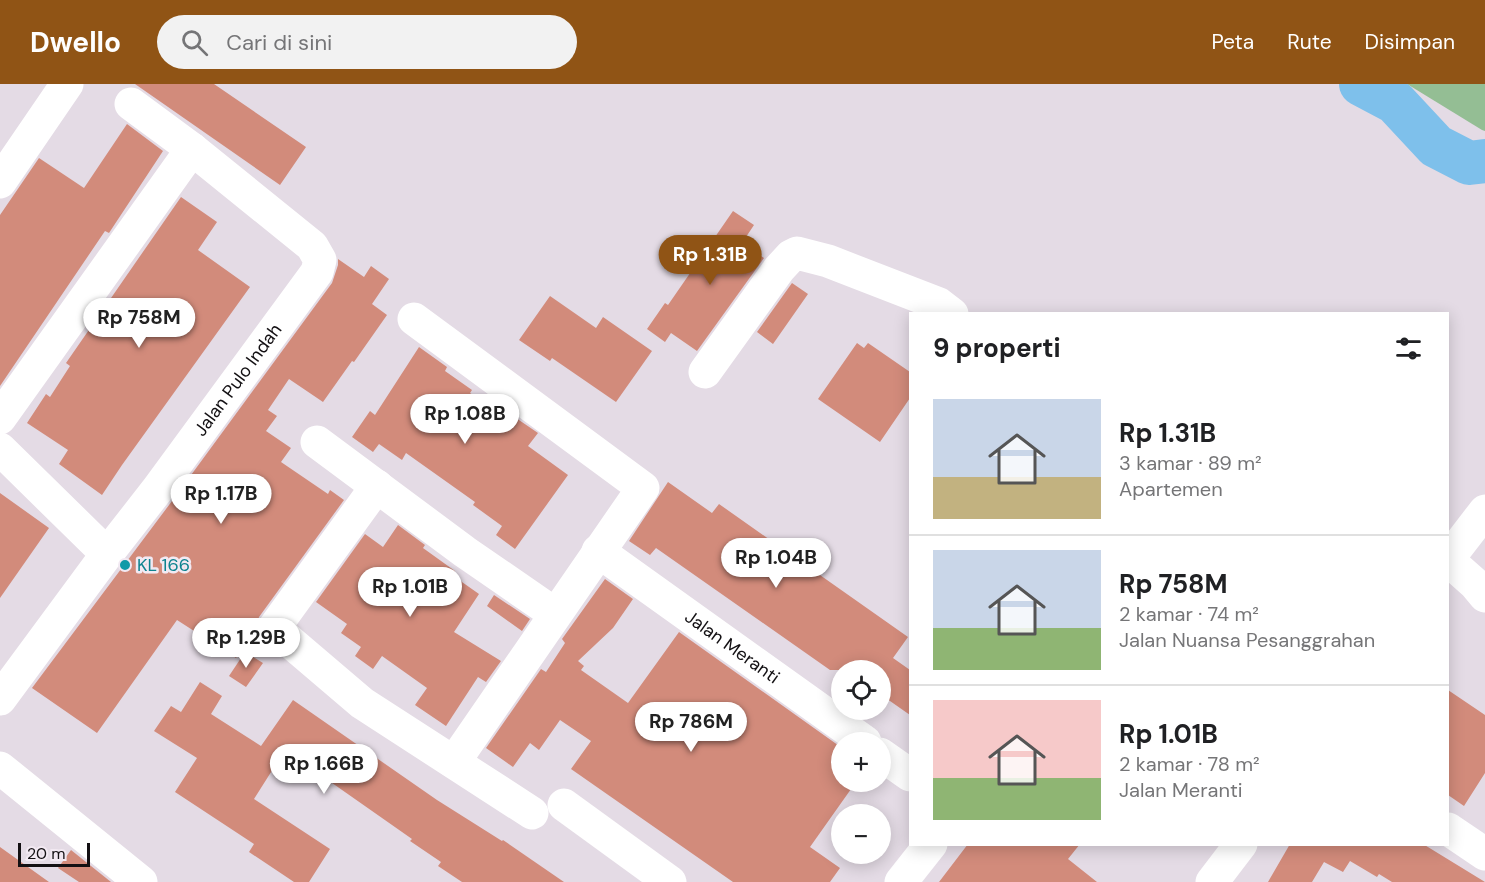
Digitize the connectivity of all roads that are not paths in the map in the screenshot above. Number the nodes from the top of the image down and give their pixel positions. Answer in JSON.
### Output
{"nodes":[{"id":1,"x":67,"y":84,"type":"edge"},
{"id":2,"x":131,"y":104,"type":"dead end"},
{"id":3,"x":192,"y":149,"type":"junction"},
{"id":4,"x":0,"y":182,"type":"edge"},
{"id":5,"x":949,"y":312,"type":"edge"},
{"id":6,"x":414,"y":319,"type":"dead end"},
{"id":7,"x":705,"y":372,"type":"dead end"},
{"id":8,"x":0,"y":418,"type":"edge"},
{"id":9,"x":317,"y":442,"type":"dead end"},
{"id":10,"x":0,"y":449,"type":"edge"},
{"id":11,"x":377,"y":486,"type":"junction"},
{"id":12,"x":1485,"y":511,"type":"edge"},
{"id":13,"x":598,"y":551,"type":"junction"},
{"id":14,"x":107,"y":554,"type":"junction"},
{"id":15,"x":1449,"y":559,"type":"edge"},
{"id":16,"x":1449,"y":561,"type":"edge"},
{"id":17,"x":1485,"y":596,"type":"edge"},
{"id":18,"x":555,"y":614,"type":"junction"},
{"id":19,"x":0,"y":699,"type":"edge"},
{"id":20,"x":851,"y":732,"type":"edge"},
{"id":21,"x":454,"y":762,"type":"junction"},
{"id":22,"x":891,"y":762,"type":"edge"},
{"id":23,"x":0,"y":768,"type":"edge"},
{"id":24,"x":909,"y":774,"type":"edge"},
{"id":25,"x":564,"y":805,"type":"dead end"},
{"id":26,"x":532,"y":813,"type":"dead end"},
{"id":27,"x":1449,"y":830,"type":"edge"},
{"id":28,"x":929,"y":846,"type":"edge"},
{"id":29,"x":1239,"y":846,"type":"edge"},
{"id":30,"x":1247,"y":846,"type":"edge"},
{"id":31,"x":1485,"y":854,"type":"edge"},
{"id":32,"x":141,"y":882,"type":"edge"},
{"id":33,"x":670,"y":882,"type":"edge"},
{"id":34,"x":901,"y":882,"type":"edge"},
{"id":35,"x":1212,"y":882,"type":"edge"},
{"id":36,"x":1232,"y":882,"type":"edge"}],
"edges":[{"from":1,"to":4,"type":"street"},
{"from":2,"to":3,"type":"street"},
{"from":3,"to":8,"type":"street"},
{"from":3,"to":14,"type":"street","name":"Jalan Pulo Indah"},
{"from":5,"to":7,"type":"street"},
{"from":6,"to":13,"type":"street"},
{"from":9,"to":11,"type":"street"},
{"from":10,"to":14,"type":"street"},
{"from":11,"to":18,"type":"street"},
{"from":11,"to":21,"type":"street"},
{"from":12,"to":15,"type":"street"},
{"from":13,"to":18,"type":"street"},
{"from":13,"to":20,"type":"street","name":"Jalan Meranti"},
{"from":14,"to":19,"type":"street","name":"Jalan Pulo Indah"},
{"from":16,"to":17,"type":"street"},
{"from":18,"to":21,"type":"street"},
{"from":21,"to":26,"type":"street"},
{"from":22,"to":24,"type":"street"},
{"from":23,"to":32,"type":"street"},
{"from":25,"to":33,"type":"street"},
{"from":27,"to":31,"type":"street"},
{"from":28,"to":34,"type":"street"},
{"from":29,"to":35,"type":"street"},
{"from":30,"to":36,"type":"street"}]}
